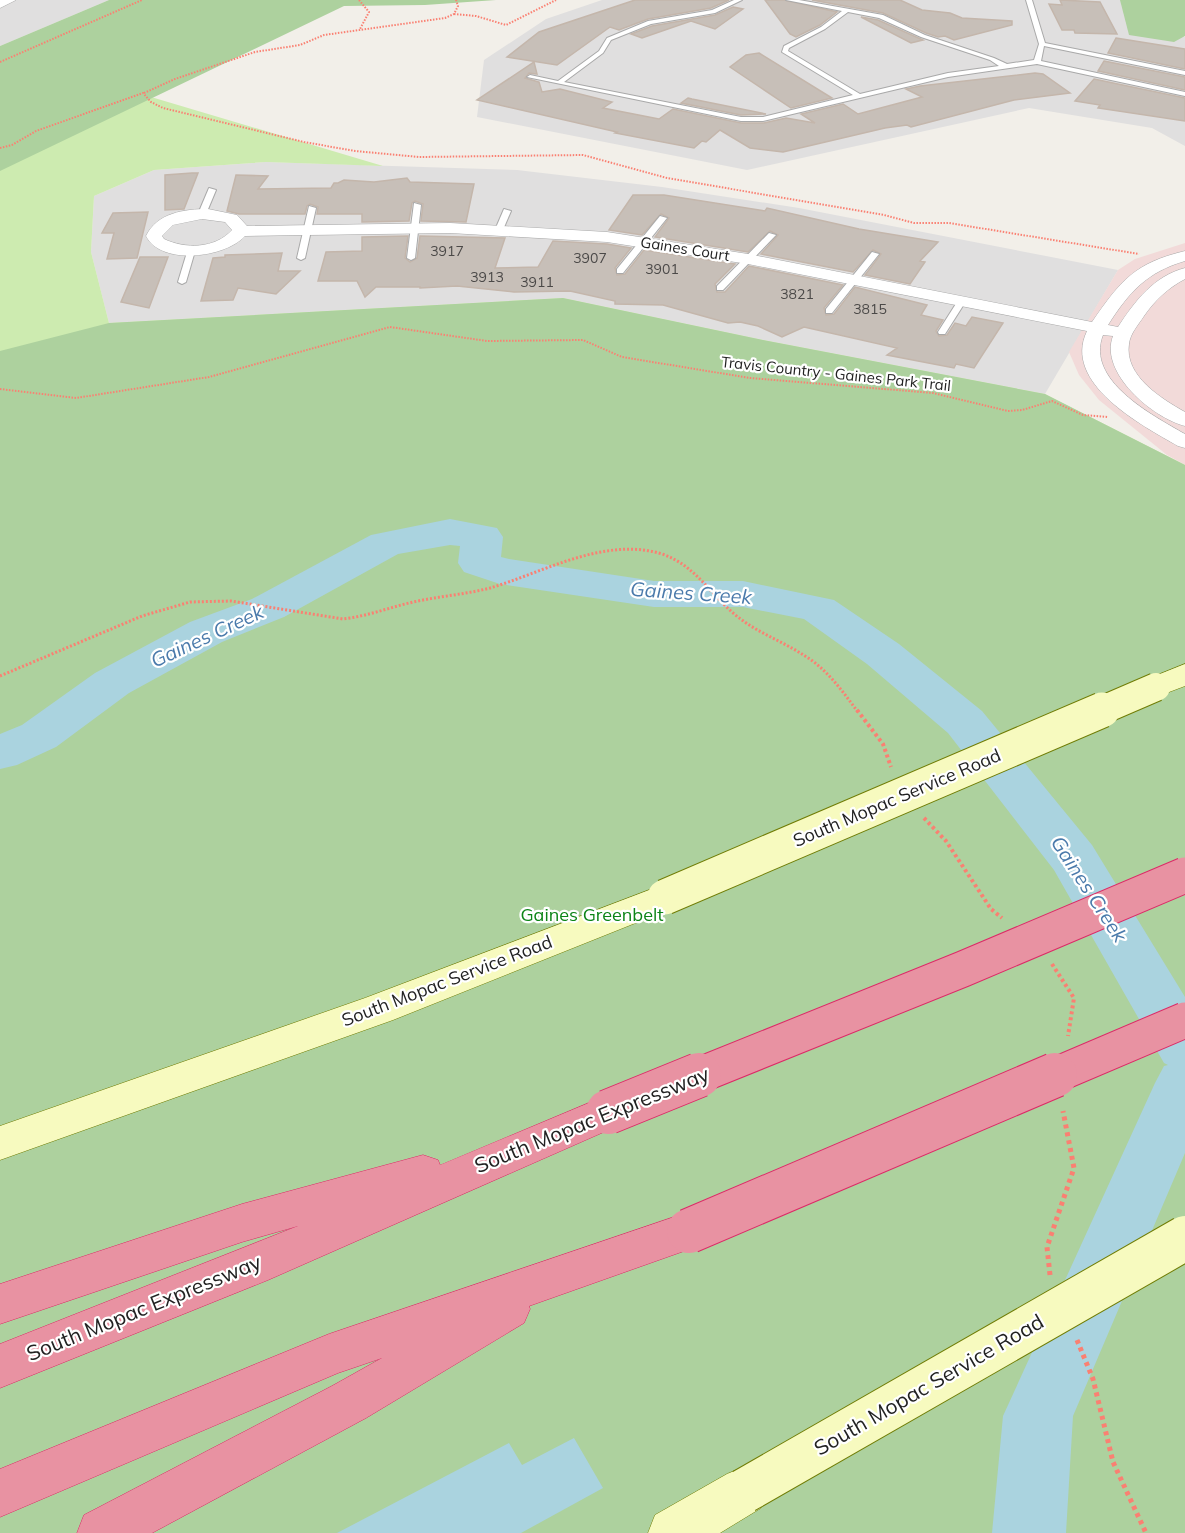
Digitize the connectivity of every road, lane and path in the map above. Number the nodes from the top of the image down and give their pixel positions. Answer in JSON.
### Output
{"nodes":[{"id":1,"x":10,"y":0,"type":"edge"},
{"id":2,"x":142,"y":0,"type":"edge"},
{"id":3,"x":359,"y":0,"type":"edge"},
{"id":4,"x":456,"y":0,"type":"edge"},
{"id":5,"x":556,"y":0,"type":"edge"},
{"id":6,"x":739,"y":0,"type":"edge"},
{"id":7,"x":789,"y":0,"type":"edge"},
{"id":8,"x":1029,"y":0,"type":"edge"},
{"id":9,"x":0,"y":4,"type":"edge"},
{"id":10,"x":846,"y":11,"type":"junction"},
{"id":11,"x":454,"y":14,"type":"junction"},
{"id":12,"x":360,"y":29,"type":"junction"},
{"id":13,"x":1042,"y":44,"type":"junction"},
{"id":14,"x":0,"y":62,"type":"edge"},
{"id":15,"x":1037,"y":62,"type":"junction"},
{"id":16,"x":1007,"y":67,"type":"junction"},
{"id":17,"x":1185,"y":73,"type":"edge"},
{"id":18,"x":530,"y":77,"type":"dead end"},
{"id":19,"x":560,"y":82,"type":"junction"},
{"id":20,"x":143,"y":93,"type":"junction"},
{"id":21,"x":1185,"y":94,"type":"edge"},
{"id":22,"x":859,"y":96,"type":"junction"},
{"id":23,"x":0,"y":148,"type":"edge"},
{"id":24,"x":212,"y":190,"type":"dead end"},
{"id":25,"x":417,"y":205,"type":"dead end"},
{"id":26,"x":312,"y":208,"type":"dead end"},
{"id":27,"x":507,"y":212,"type":"dead end"},
{"id":28,"x":202,"y":214,"type":"junction"},
{"id":29,"x":663,"y":218,"type":"dead end"},
{"id":30,"x":414,"y":229,"type":"junction"},
{"id":31,"x":307,"y":230,"type":"junction"},
{"id":32,"x":499,"y":230,"type":"junction"},
{"id":33,"x":240,"y":231,"type":"junction"},
{"id":34,"x":772,"y":235,"type":"dead end"},
{"id":35,"x":644,"y":242,"type":"junction"},
{"id":36,"x":191,"y":251,"type":"junction"},
{"id":37,"x":876,"y":255,"type":"dead end"},
{"id":38,"x":1185,"y":256,"type":"edge"},
{"id":39,"x":301,"y":258,"type":"dead end"},
{"id":40,"x":411,"y":258,"type":"dead end"},
{"id":41,"x":748,"y":259,"type":"junction"},
{"id":42,"x":1165,"y":262,"type":"junction"},
{"id":43,"x":620,"y":271,"type":"dead end"},
{"id":44,"x":1185,"y":273,"type":"edge"},
{"id":45,"x":855,"y":279,"type":"junction"},
{"id":46,"x":182,"y":282,"type":"dead end"},
{"id":47,"x":720,"y":288,"type":"dead end"},
{"id":48,"x":962,"y":301,"type":"junction"},
{"id":49,"x":828,"y":310,"type":"dead end"},
{"id":50,"x":1097,"y":328,"type":"junction"},
{"id":51,"x":942,"y":332,"type":"dead end"},
{"id":52,"x":1123,"y":333,"type":"junction"},
{"id":53,"x":0,"y":389,"type":"edge"},
{"id":54,"x":1138,"y":415,"type":"junction"},
{"id":55,"x":1185,"y":420,"type":"edge"},
{"id":56,"x":1185,"y":442,"type":"edge"},
{"id":57,"x":1170,"y":681,"type":"edge"},
{"id":58,"x":1185,"y":875,"type":"edge"},
{"id":59,"x":1185,"y":1020,"type":"edge"},
{"id":60,"x":534,"y":1142,"type":"junction"},
{"id":61,"x":0,"y":1143,"type":"edge"},
{"id":62,"x":1185,"y":1238,"type":"edge"},
{"id":63,"x":569,"y":1273,"type":"junction"},
{"id":64,"x":0,"y":1304,"type":"edge"},
{"id":65,"x":0,"y":1366,"type":"edge"},
{"id":66,"x":0,"y":1493,"type":"edge"},
{"id":67,"x":102,"y":1533,"type":"edge"},
{"id":68,"x":673,"y":1533,"type":"edge"}],
"edges":[{"from":1,"to":9,"type":"street"},
{"from":2,"to":14,"type":"path"},
{"from":3,"to":12,"type":"path"},
{"from":4,"to":11,"type":"path"},
{"from":5,"to":11,"type":"path"},
{"from":6,"to":19,"type":"lane"},
{"from":7,"to":10,"type":"lane"},
{"from":8,"to":13,"type":"lane"},
{"from":10,"to":16,"type":"lane"},
{"from":10,"to":22,"type":"lane"},
{"from":11,"to":12,"type":"path"},
{"from":12,"to":20,"type":"path"},
{"from":13,"to":15,"type":"lane"},
{"from":13,"to":17,"type":"lane"},
{"from":15,"to":16,"type":"lane"},
{"from":15,"to":21,"type":"lane"},
{"from":16,"to":22,"type":"lane"},
{"from":18,"to":19,"type":"lane"},
{"from":19,"to":22,"type":"lane"},
{"from":20,"to":23,"type":"path"},
{"from":20,"to":42,"type":"path"},
{"from":24,"to":28,"type":"lane"},
{"from":25,"to":30,"type":"lane"},
{"from":26,"to":31,"type":"lane"},
{"from":27,"to":32,"type":"lane"},
{"from":28,"to":33,"type":"street"},
{"from":28,"to":36,"type":"street"},
{"from":29,"to":35,"type":"lane"},
{"from":30,"to":31,"type":"street","name":"Gaines Court"},
{"from":30,"to":32,"type":"street","name":"Gaines Court"},
{"from":30,"to":40,"type":"lane"},
{"from":31,"to":33,"type":"street","name":"Gaines Court"},
{"from":31,"to":39,"type":"lane"},
{"from":32,"to":35,"type":"street","name":"Gaines Court"},
{"from":33,"to":36,"type":"street"},
{"from":34,"to":41,"type":"lane"},
{"from":35,"to":41,"type":"street","name":"Gaines Court"},
{"from":35,"to":43,"type":"lane"},
{"from":36,"to":46,"type":"lane"},
{"from":37,"to":45,"type":"lane"},
{"from":38,"to":42,"type":"street"},
{"from":41,"to":45,"type":"street","name":"Gaines Court"},
{"from":41,"to":47,"type":"lane"},
{"from":42,"to":50,"type":"street"},
{"from":44,"to":52,"type":"street"},
{"from":45,"to":48,"type":"street","name":"Gaines Court"},
{"from":45,"to":49,"type":"lane"},
{"from":48,"to":50,"type":"street","name":"Gaines Court"},
{"from":48,"to":51,"type":"lane"},
{"from":50,"to":52,"type":"street","name":"Gaines Court"},
{"from":50,"to":54,"type":"street"},
{"from":52,"to":55,"type":"street"},
{"from":53,"to":54,"type":"path","name":"Travis Country - Gaines Park Trail"},
{"from":54,"to":56,"type":"street"},
{"from":57,"to":61,"type":"main road","name":"South Mopac Service Road","bridge":true},
{"from":58,"to":60,"type":"highway","name":"South Mopac Expressway","bridge":true},
{"from":59,"to":63,"type":"highway","bridge":true},
{"from":60,"to":64,"type":"highway"},
{"from":60,"to":65,"type":"highway","name":"South Mopac Expressway"},
{"from":62,"to":68,"type":"main road","name":"South Mopac Service Road","bridge":true},
{"from":63,"to":66,"type":"highway"},
{"from":63,"to":67,"type":"highway"}]}
